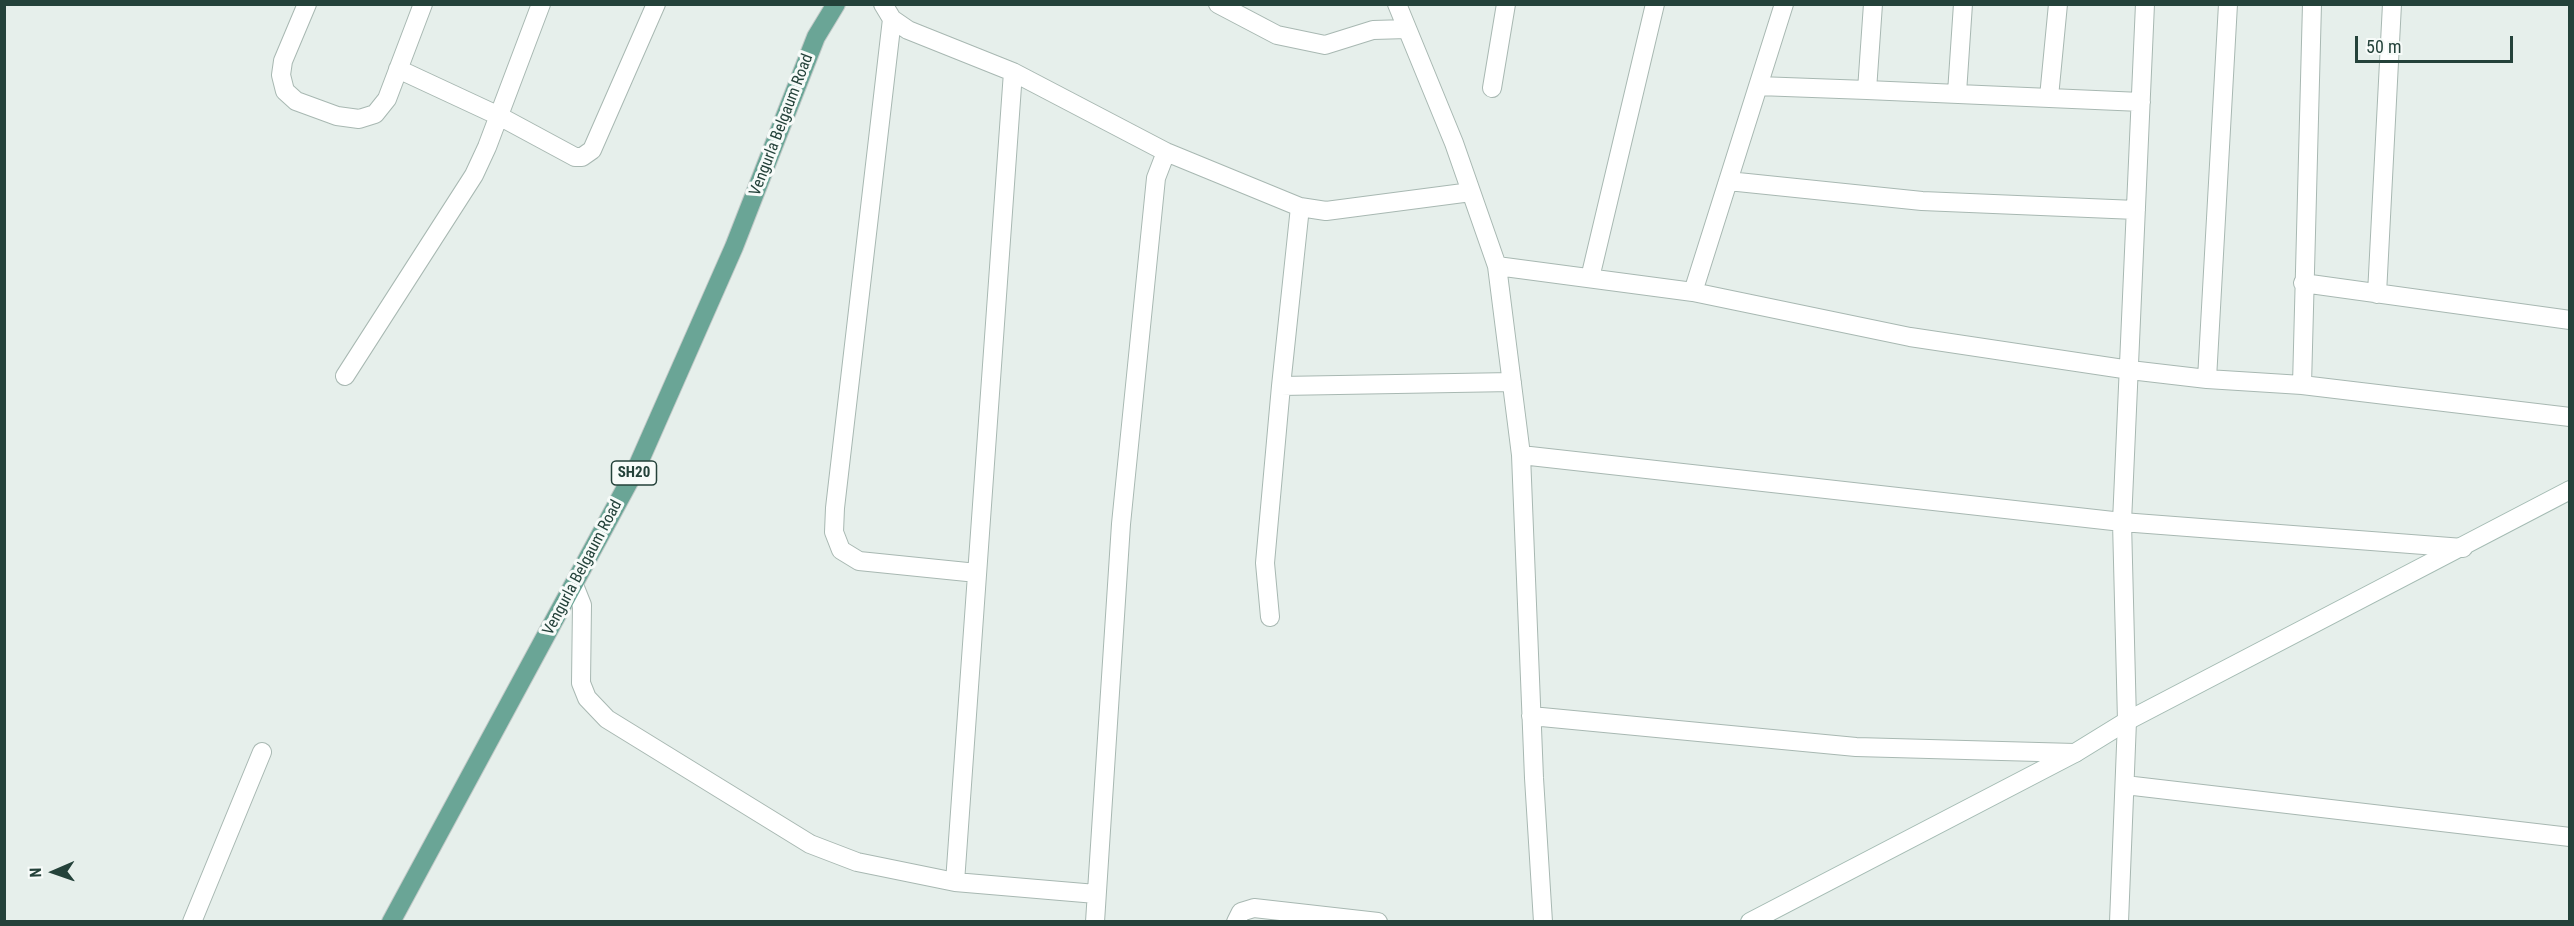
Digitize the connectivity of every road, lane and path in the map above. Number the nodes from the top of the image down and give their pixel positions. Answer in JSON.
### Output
{"nodes":[{"id":1,"x":307,"y":4,"type":"edge"},
{"id":2,"x":423,"y":4,"type":"edge"},
{"id":3,"x":541,"y":4,"type":"edge"},
{"id":4,"x":656,"y":4,"type":"edge"},
{"id":5,"x":836,"y":4,"type":"edge"},
{"id":6,"x":1218,"y":4,"type":"edge"},
{"id":7,"x":1397,"y":4,"type":"edge"},
{"id":8,"x":1506,"y":4,"type":"edge"},
{"id":9,"x":1655,"y":4,"type":"edge"},
{"id":10,"x":1784,"y":4,"type":"edge"},
{"id":11,"x":1873,"y":4,"type":"edge"},
{"id":12,"x":1963,"y":4,"type":"edge"},
{"id":13,"x":2058,"y":4,"type":"edge"},
{"id":14,"x":2145,"y":4,"type":"edge"},
{"id":15,"x":2228,"y":4,"type":"edge"},
{"id":16,"x":2312,"y":4,"type":"edge"},
{"id":17,"x":2392,"y":4,"type":"edge"},
{"id":18,"x":888,"y":12,"type":"edge"},
{"id":19,"x":1407,"y":29,"type":"junction"},
{"id":20,"x":398,"y":69,"type":"junction"},
{"id":21,"x":1013,"y":72,"type":"junction"},
{"id":22,"x":1758,"y":86,"type":"junction"},
{"id":23,"x":1492,"y":88,"type":"dead end"},
{"id":24,"x":1867,"y":90,"type":"junction"},
{"id":25,"x":1957,"y":93,"type":"junction"},
{"id":26,"x":2049,"y":97,"type":"junction"},
{"id":27,"x":2141,"y":102,"type":"junction"},
{"id":28,"x":499,"y":116,"type":"junction"},
{"id":29,"x":1166,"y":152,"type":"junction"},
{"id":30,"x":1728,"y":181,"type":"junction"},
{"id":31,"x":1471,"y":192,"type":"junction"},
{"id":32,"x":1300,"y":207,"type":"junction"},
{"id":33,"x":2136,"y":210,"type":"junction"},
{"id":34,"x":1497,"y":266,"type":"junction"},
{"id":35,"x":1590,"y":278,"type":"junction"},
{"id":36,"x":2303,"y":283,"type":"junction"},
{"id":37,"x":1693,"y":292,"type":"junction"},
{"id":38,"x":2377,"y":294,"type":"junction"},
{"id":39,"x":2570,"y":320,"type":"edge"},
{"id":40,"x":2130,"y":370,"type":"junction"},
{"id":41,"x":345,"y":376,"type":"dead end"},
{"id":42,"x":2207,"y":379,"type":"junction"},
{"id":43,"x":1512,"y":382,"type":"junction"},
{"id":44,"x":2302,"y":385,"type":"junction"},
{"id":45,"x":1281,"y":386,"type":"junction"},
{"id":46,"x":2570,"y":417,"type":"edge"},
{"id":47,"x":1521,"y":455,"type":"junction"},
{"id":48,"x":2570,"y":490,"type":"edge"},
{"id":49,"x":2122,"y":522,"type":"junction"},
{"id":50,"x":2463,"y":548,"type":"junction"},
{"id":51,"x":977,"y":573,"type":"junction"},
{"id":52,"x":574,"y":585,"type":"junction"},
{"id":53,"x":1270,"y":617,"type":"dead end"},
{"id":54,"x":1532,"y":716,"type":"junction"},
{"id":55,"x":2127,"y":721,"type":"junction"},
{"id":56,"x":262,"y":752,"type":"dead end"},
{"id":57,"x":2075,"y":753,"type":"junction"},
{"id":58,"x":2125,"y":785,"type":"junction"},
{"id":59,"x":2570,"y":837,"type":"edge"},
{"id":60,"x":955,"y":882,"type":"junction"},
{"id":61,"x":1096,"y":894,"type":"junction"},
{"id":62,"x":192,"y":921,"type":"edge"},
{"id":63,"x":391,"y":921,"type":"edge"},
{"id":64,"x":1095,"y":921,"type":"edge"},
{"id":65,"x":1236,"y":921,"type":"edge"},
{"id":66,"x":1378,"y":921,"type":"edge"},
{"id":67,"x":1543,"y":921,"type":"edge"},
{"id":68,"x":1750,"y":921,"type":"edge"},
{"id":69,"x":2119,"y":921,"type":"edge"}],
"edges":[{"from":1,"to":20,"type":"street"},
{"from":2,"to":20,"type":"street"},
{"from":3,"to":28,"type":"street"},
{"from":4,"to":28,"type":"street"},
{"from":5,"to":52,"type":"main road","name":"Vengurla Belgaum Road","number":"SH20"},
{"from":6,"to":19,"type":"street"},
{"from":7,"to":19,"type":"street"},
{"from":8,"to":23,"type":"street"},
{"from":9,"to":35,"type":"street"},
{"from":10,"to":22,"type":"street"},
{"from":11,"to":24,"type":"street"},
{"from":12,"to":25,"type":"street"},
{"from":13,"to":26,"type":"street"},
{"from":14,"to":27,"type":"street"},
{"from":15,"to":42,"type":"street"},
{"from":16,"to":36,"type":"street"},
{"from":17,"to":38,"type":"street"},
{"from":18,"to":21,"type":"street"},
{"from":18,"to":51,"type":"street"},
{"from":19,"to":31,"type":"street"},
{"from":20,"to":28,"type":"street"},
{"from":21,"to":29,"type":"street"},
{"from":21,"to":51,"type":"street"},
{"from":22,"to":24,"type":"street"},
{"from":22,"to":30,"type":"street"},
{"from":24,"to":25,"type":"street"},
{"from":25,"to":26,"type":"street"},
{"from":26,"to":27,"type":"street"},
{"from":27,"to":33,"type":"street"},
{"from":28,"to":41,"type":"street"},
{"from":29,"to":32,"type":"street"},
{"from":29,"to":61,"type":"street"},
{"from":30,"to":33,"type":"street"},
{"from":30,"to":37,"type":"street"},
{"from":31,"to":32,"type":"street"},
{"from":31,"to":34,"type":"street"},
{"from":32,"to":45,"type":"street"},
{"from":33,"to":40,"type":"street"},
{"from":34,"to":35,"type":"street"},
{"from":34,"to":43,"type":"street"},
{"from":35,"to":37,"type":"street"},
{"from":36,"to":38,"type":"street"},
{"from":36,"to":44,"type":"street"},
{"from":37,"to":40,"type":"street"},
{"from":38,"to":39,"type":"street"},
{"from":40,"to":42,"type":"street"},
{"from":40,"to":49,"type":"street"},
{"from":42,"to":44,"type":"street"},
{"from":43,"to":45,"type":"street"},
{"from":43,"to":47,"type":"street"},
{"from":44,"to":46,"type":"street"},
{"from":45,"to":53,"type":"street"},
{"from":47,"to":49,"type":"street"},
{"from":47,"to":54,"type":"street"},
{"from":48,"to":50,"type":"street"},
{"from":49,"to":50,"type":"street"},
{"from":49,"to":55,"type":"street"},
{"from":50,"to":55,"type":"street"},
{"from":51,"to":60,"type":"street"},
{"from":52,"to":60,"type":"street"},
{"from":52,"to":63,"type":"main road","name":"Vengurla Belgaum Road","number":"SH20"},
{"from":54,"to":57,"type":"street"},
{"from":54,"to":67,"type":"street"},
{"from":55,"to":57,"type":"street"},
{"from":55,"to":58,"type":"street"},
{"from":56,"to":62,"type":"street"},
{"from":57,"to":68,"type":"street"},
{"from":58,"to":59,"type":"street"},
{"from":58,"to":69,"type":"street"},
{"from":60,"to":61,"type":"street"},
{"from":61,"to":64,"type":"street"},
{"from":65,"to":66,"type":"street"}]}
